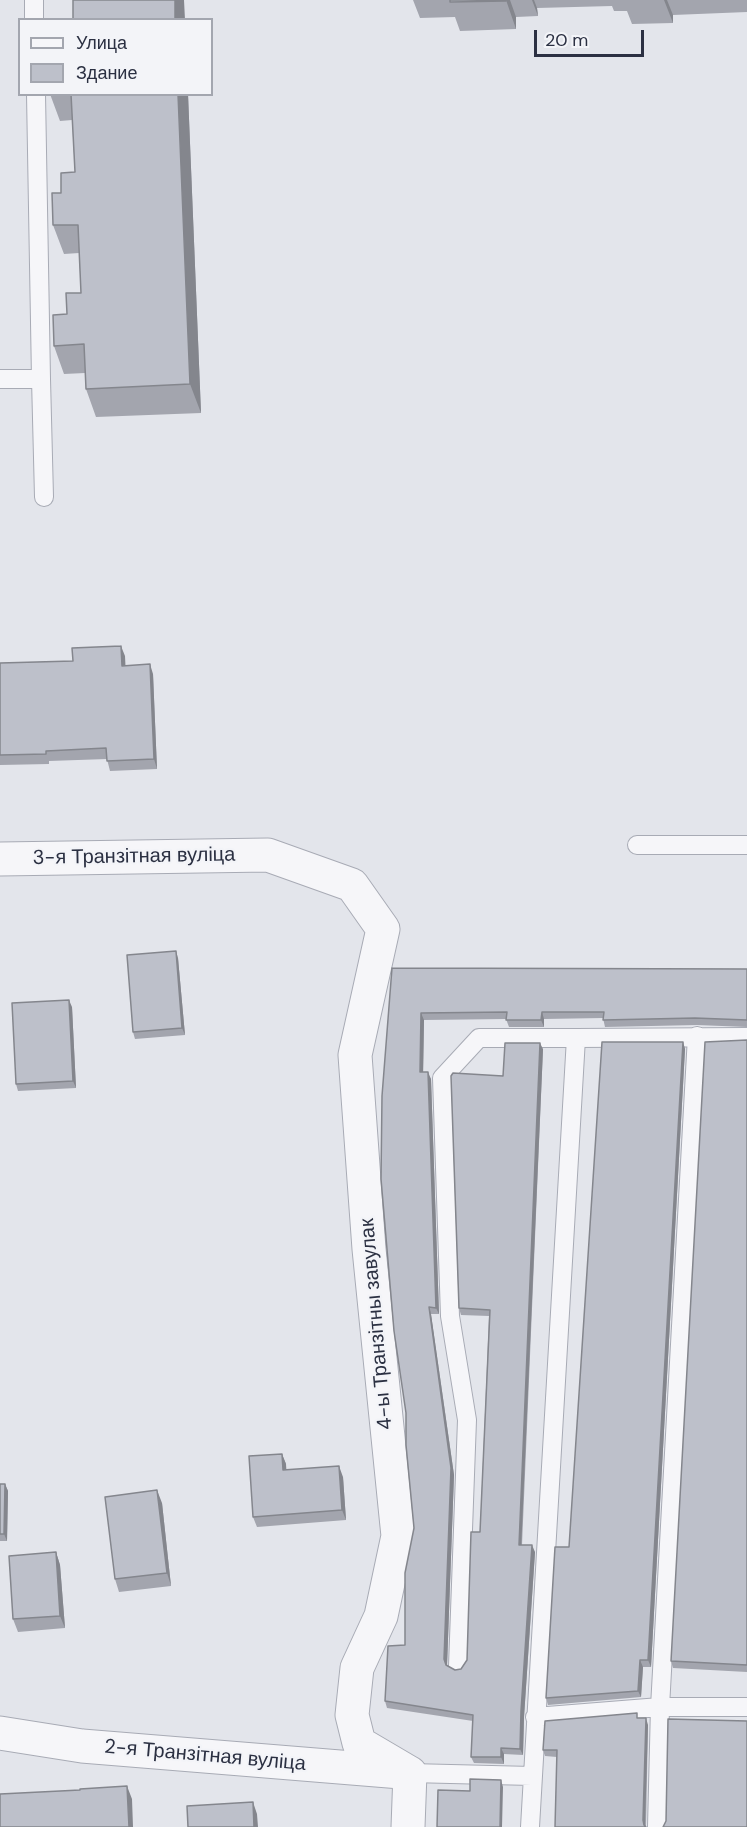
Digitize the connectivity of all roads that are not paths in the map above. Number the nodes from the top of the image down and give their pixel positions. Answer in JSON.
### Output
{"nodes":[{"id":1,"x":34,"y":0,"type":"edge"},
{"id":2,"x":34,"y":18,"type":"edge"},
{"id":3,"x":36,"y":96,"type":"edge"},
{"id":4,"x":41,"y":378,"type":"junction"},
{"id":5,"x":0,"y":379,"type":"edge"},
{"id":6,"x":44,"y":497,"type":"dead end"},
{"id":7,"x":637,"y":845,"type":"dead end"},
{"id":8,"x":747,"y":845,"type":"edge"},
{"id":9,"x":268,"y":855,"type":"joint"},
{"id":10,"x":0,"y":859,"type":"edge"},
{"id":11,"x":697,"y":1036,"type":"junction"},
{"id":12,"x":747,"y":1037,"type":"edge"},
{"id":13,"x":576,"y":1038,"type":"junction"},
{"id":14,"x":458,"y":1666,"type":"dead end"},
{"id":15,"x":660,"y":1707,"type":"junction"},
{"id":16,"x":747,"y":1707,"type":"edge"},
{"id":17,"x":535,"y":1717,"type":"junction"},
{"id":18,"x":0,"y":1733,"type":"edge"},
{"id":19,"x":410,"y":1773,"type":"junction"},
{"id":20,"x":532,"y":1776,"type":"junction"},
{"id":21,"x":408,"y":1827,"type":"edge"},
{"id":22,"x":530,"y":1827,"type":"edge"},
{"id":23,"x":657,"y":1827,"type":"edge"}],
"edges":[{"from":1,"to":2,"type":"lane"},
{"from":3,"to":4,"type":"lane"},
{"from":4,"to":5,"type":"lane"},
{"from":4,"to":6,"type":"lane"},
{"from":7,"to":8,"type":"lane"},
{"from":9,"to":10,"type":"street","name":"3-я Транзітная вуліца"},
{"from":9,"to":19,"type":"street","name":"4-ы Транзітны завулак"},
{"from":11,"to":12,"type":"lane"},
{"from":11,"to":13,"type":"lane"},
{"from":11,"to":15,"type":"lane"},
{"from":13,"to":14,"type":"lane"},
{"from":13,"to":17,"type":"lane"},
{"from":15,"to":16,"type":"lane"},
{"from":15,"to":17,"type":"lane"},
{"from":15,"to":23,"type":"lane"},
{"from":17,"to":20,"type":"lane"},
{"from":18,"to":19,"type":"street","name":"2-я Транзітная вуліца"},
{"from":19,"to":20,"type":"lane"},
{"from":19,"to":21,"type":"street"},
{"from":20,"to":22,"type":"lane"}]}
